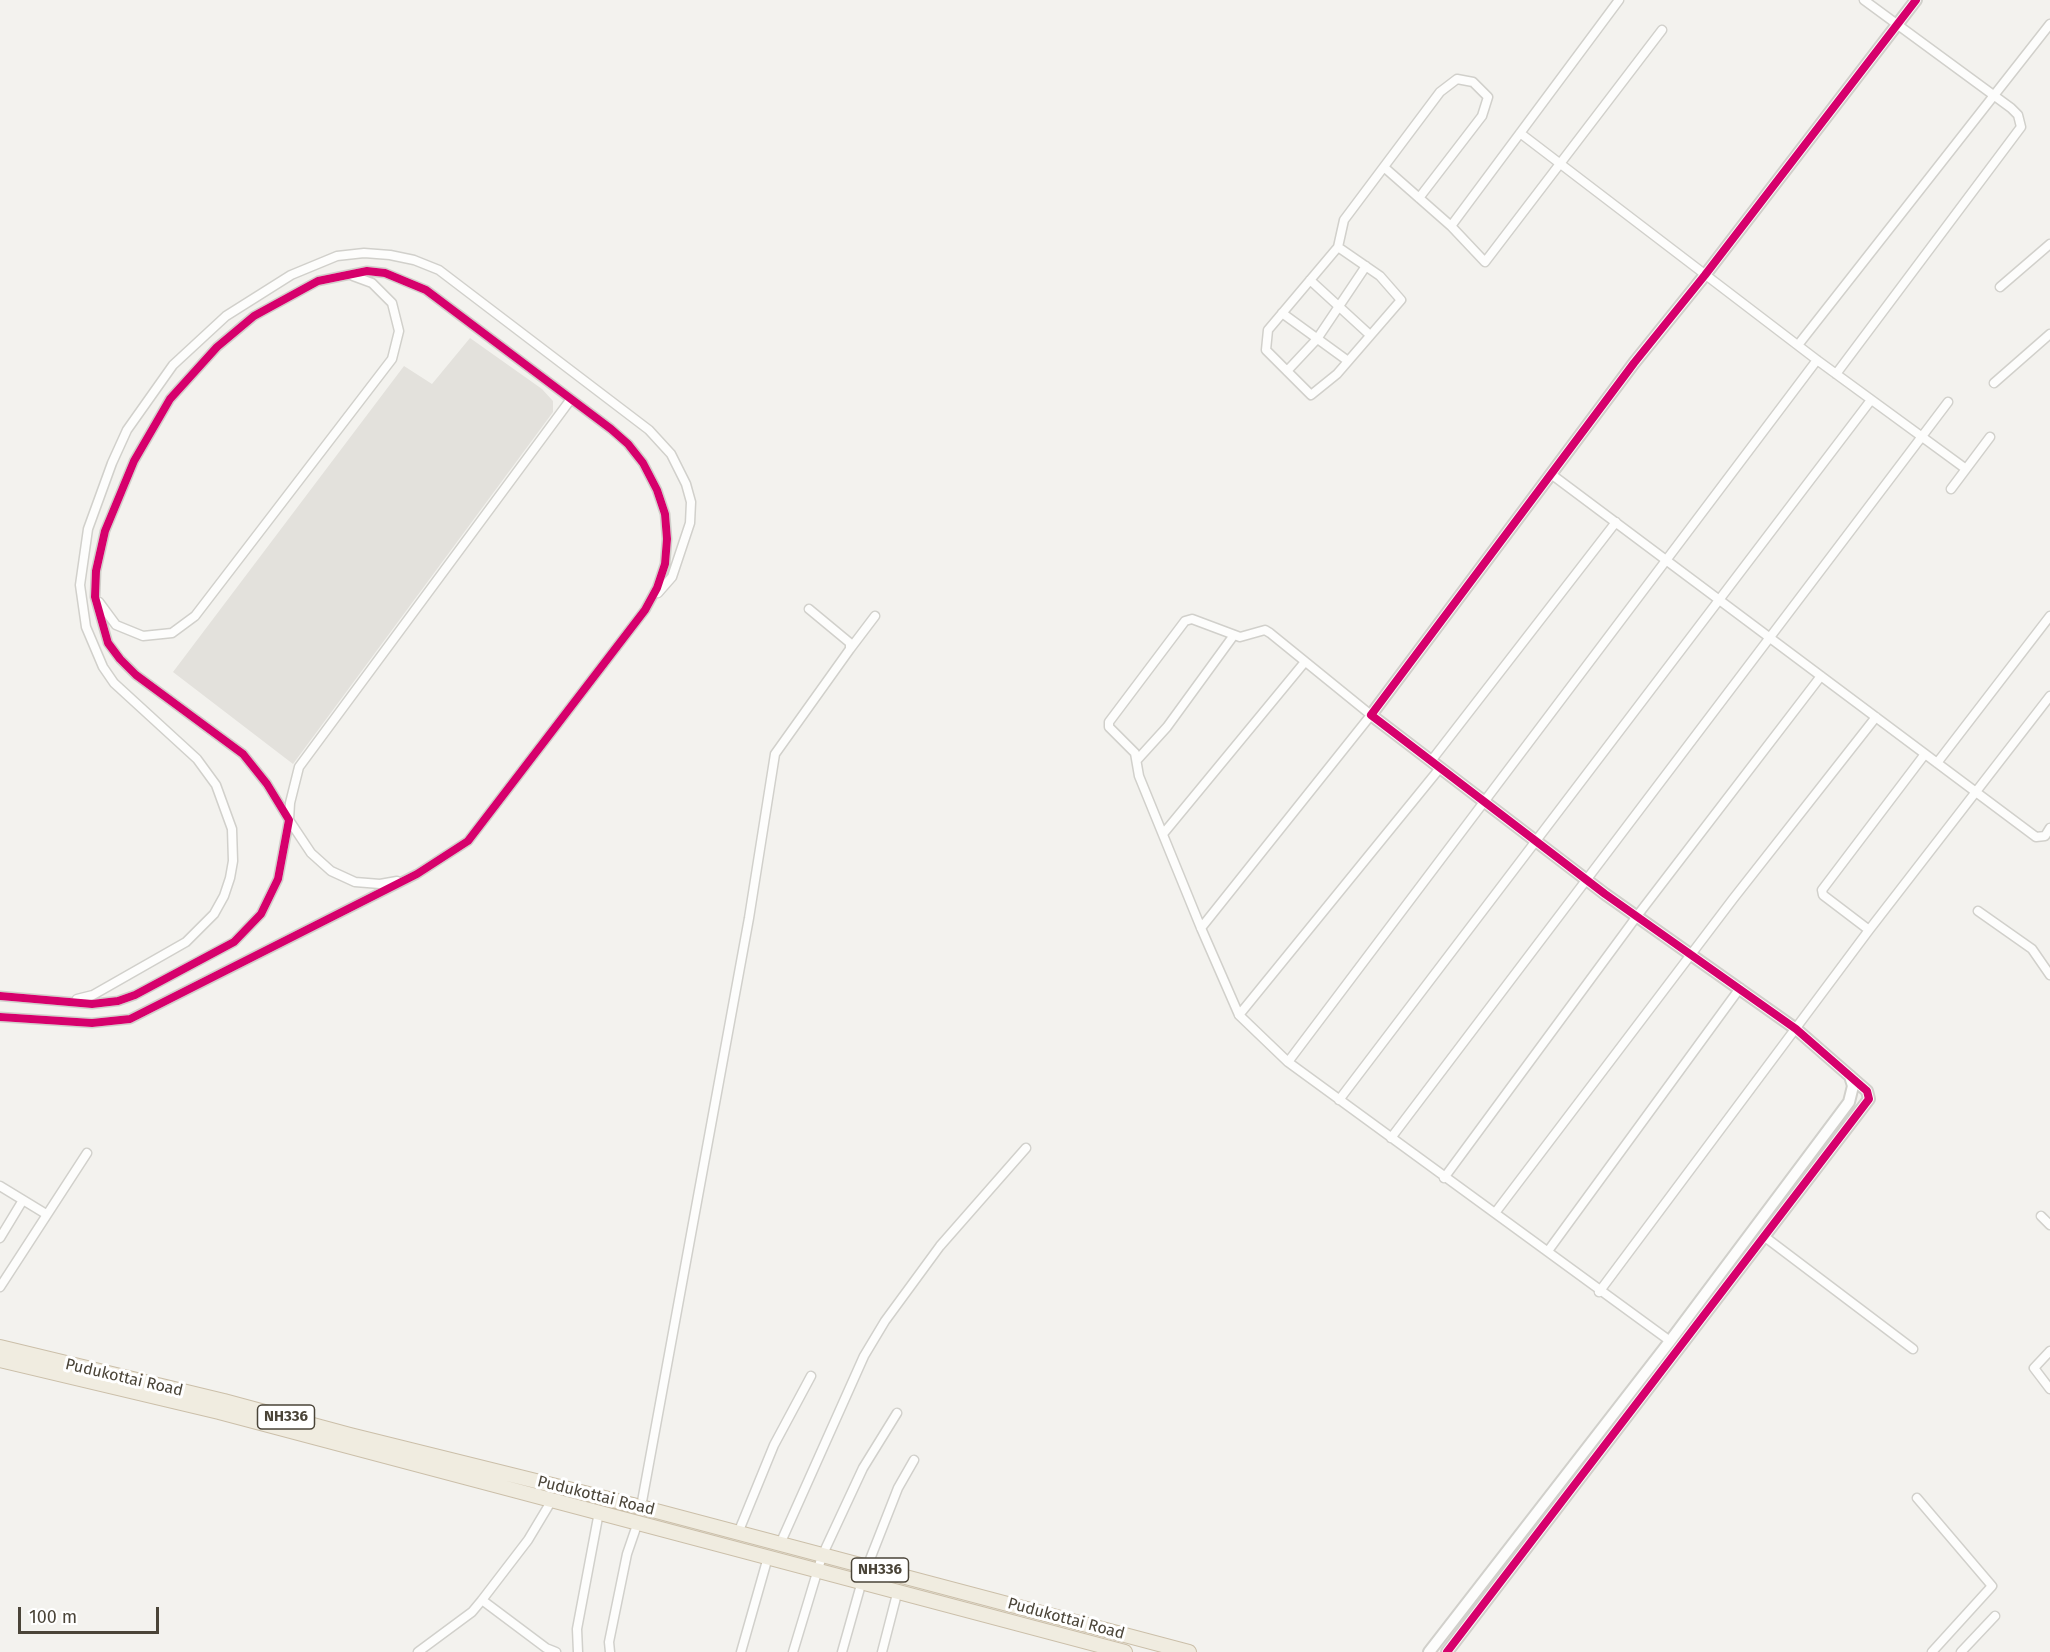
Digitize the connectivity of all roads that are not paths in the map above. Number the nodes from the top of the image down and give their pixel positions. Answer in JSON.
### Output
{"nodes":[{"id":1,"x":1619,"y":0,"type":"edge"},
{"id":2,"x":1864,"y":0,"type":"edge"},
{"id":3,"x":1916,"y":0,"type":"edge"},
{"id":4,"x":1898,"y":24,"type":"junction"},
{"id":5,"x":2050,"y":24,"type":"edge"},
{"id":6,"x":1662,"y":30,"type":"dead end"},
{"id":7,"x":1994,"y":96,"type":"junction"},
{"id":8,"x":1520,"y":133,"type":"junction"},
{"id":9,"x":1560,"y":164,"type":"junction"},
{"id":10,"x":1385,"y":168,"type":"junction"},
{"id":11,"x":1419,"y":198,"type":"junction"},
{"id":12,"x":1451,"y":226,"type":"junction"},
{"id":13,"x":2050,"y":244,"type":"edge"},
{"id":14,"x":1338,"y":247,"type":"junction"},
{"id":15,"x":1366,"y":266,"type":"junction"},
{"id":16,"x":346,"y":275,"type":"junction"},
{"id":17,"x":1705,"y":275,"type":"junction"},
{"id":18,"x":1310,"y":280,"type":"junction"},
{"id":19,"x":2000,"y":287,"type":"dead end"},
{"id":20,"x":1340,"y":307,"type":"junction"},
{"id":21,"x":1282,"y":313,"type":"junction"},
{"id":22,"x":2050,"y":334,"type":"edge"},
{"id":23,"x":1370,"y":335,"type":"junction"},
{"id":24,"x":1317,"y":339,"type":"junction"},
{"id":25,"x":1798,"y":345,"type":"junction"},
{"id":26,"x":1817,"y":360,"type":"junction"},
{"id":27,"x":1348,"y":361,"type":"junction"},
{"id":28,"x":1287,"y":371,"type":"junction"},
{"id":29,"x":1836,"y":374,"type":"junction"},
{"id":30,"x":1994,"y":383,"type":"dead end"},
{"id":31,"x":571,"y":399,"type":"junction"},
{"id":32,"x":1871,"y":400,"type":"junction"},
{"id":33,"x":1948,"y":402,"type":"dead end"},
{"id":34,"x":1990,"y":437,"type":"dead end"},
{"id":35,"x":1921,"y":438,"type":"junction"},
{"id":36,"x":1966,"y":470,"type":"junction"},
{"id":37,"x":1551,"y":474,"type":"junction"},
{"id":38,"x":1951,"y":489,"type":"dead end"},
{"id":39,"x":1616,"y":522,"type":"junction"},
{"id":40,"x":1666,"y":560,"type":"junction"},
{"id":41,"x":95,"y":578,"type":"junction"},
{"id":42,"x":1719,"y":600,"type":"junction"},
{"id":43,"x":809,"y":609,"type":"dead end"},
{"id":44,"x":645,"y":610,"type":"junction"},
{"id":45,"x":875,"y":616,"type":"dead end"},
{"id":46,"x":2050,"y":616,"type":"edge"},
{"id":47,"x":1234,"y":635,"type":"junction"},
{"id":48,"x":1770,"y":638,"type":"junction"},
{"id":49,"x":850,"y":650,"type":"junction"},
{"id":50,"x":1304,"y":663,"type":"junction"},
{"id":51,"x":1821,"y":676,"type":"junction"},
{"id":52,"x":2050,"y":696,"type":"edge"},
{"id":53,"x":1371,"y":715,"type":"junction"},
{"id":54,"x":1876,"y":717,"type":"junction"},
{"id":55,"x":1925,"y":754,"type":"junction"},
{"id":56,"x":1137,"y":760,"type":"junction"},
{"id":57,"x":1431,"y":760,"type":"junction"},
{"id":58,"x":1937,"y":763,"type":"junction"},
{"id":59,"x":1440,"y":768,"type":"junction"},
{"id":60,"x":1976,"y":792,"type":"junction"},
{"id":61,"x":1485,"y":801,"type":"junction"},
{"id":62,"x":289,"y":820,"type":"junction"},
{"id":63,"x":2050,"y":828,"type":"edge"},
{"id":64,"x":1163,"y":834,"type":"junction"},
{"id":65,"x":1535,"y":840,"type":"junction"},
{"id":66,"x":417,"y":874,"type":"junction"},
{"id":67,"x":1587,"y":879,"type":"junction"},
{"id":68,"x":1978,"y":911,"type":"dead end"},
{"id":69,"x":1637,"y":916,"type":"junction"},
{"id":70,"x":1202,"y":928,"type":"junction"},
{"id":71,"x":1869,"y":930,"type":"junction"},
{"id":72,"x":1692,"y":955,"type":"junction"},
{"id":73,"x":2050,"y":975,"type":"edge"},
{"id":74,"x":1740,"y":988,"type":"junction"},
{"id":75,"x":0,"y":996,"type":"edge"},
{"id":76,"x":58,"y":1001,"type":"junction"},
{"id":77,"x":1239,"y":1015,"type":"junction"},
{"id":78,"x":0,"y":1017,"type":"edge"},
{"id":79,"x":1796,"y":1029,"type":"junction"},
{"id":80,"x":1288,"y":1062,"type":"junction"},
{"id":81,"x":1849,"y":1074,"type":"junction"},
{"id":82,"x":1339,"y":1100,"type":"junction"},
{"id":83,"x":1391,"y":1138,"type":"junction"},
{"id":84,"x":1026,"y":1148,"type":"dead end"},
{"id":85,"x":87,"y":1154,"type":"dead end"},
{"id":86,"x":1444,"y":1178,"type":"junction"},
{"id":87,"x":0,"y":1186,"type":"edge"},
{"id":88,"x":23,"y":1200,"type":"junction"},
{"id":89,"x":1495,"y":1213,"type":"junction"},
{"id":90,"x":46,"y":1214,"type":"junction"},
{"id":91,"x":2041,"y":1216,"type":"dead end"},
{"id":92,"x":2050,"y":1225,"type":"edge"},
{"id":93,"x":1765,"y":1237,"type":"junction"},
{"id":94,"x":0,"y":1238,"type":"edge"},
{"id":95,"x":1747,"y":1239,"type":"junction"},
{"id":96,"x":1757,"y":1247,"type":"junction"},
{"id":97,"x":1548,"y":1251,"type":"junction"},
{"id":98,"x":0,"y":1287,"type":"edge"},
{"id":99,"x":1599,"y":1292,"type":"junction"},
{"id":100,"x":1670,"y":1341,"type":"junction"},
{"id":101,"x":0,"y":1347,"type":"edge"},
{"id":102,"x":1913,"y":1349,"type":"dead end"},
{"id":103,"x":2050,"y":1351,"type":"edge"},
{"id":104,"x":0,"y":1360,"type":"edge"},
{"id":105,"x":811,"y":1376,"type":"dead end"},
{"id":106,"x":2050,"y":1389,"type":"edge"},
{"id":107,"x":897,"y":1413,"type":"dead end"},
{"id":108,"x":914,"y":1460,"type":"dead end"},
{"id":109,"x":1569,"y":1471,"type":"junction"},
{"id":110,"x":1578,"y":1480,"type":"junction"},
{"id":111,"x":1917,"y":1498,"type":"dead end"},
{"id":112,"x":552,"y":1500,"type":"junction"},
{"id":113,"x":641,"y":1507,"type":"junction"},
{"id":114,"x":599,"y":1512,"type":"junction"},
{"id":115,"x":638,"y":1522,"type":"junction"},
{"id":116,"x":738,"y":1533,"type":"junction"},
{"id":117,"x":780,"y":1544,"type":"junction"},
{"id":118,"x":822,"y":1556,"type":"junction"},
{"id":119,"x":768,"y":1557,"type":"junction"},
{"id":120,"x":867,"y":1567,"type":"junction"},
{"id":121,"x":818,"y":1570,"type":"junction"},
{"id":122,"x":862,"y":1581,"type":"junction"},
{"id":123,"x":898,"y":1590,"type":"junction"},
{"id":124,"x":482,"y":1600,"type":"junction"},
{"id":125,"x":1034,"y":1611,"type":"junction"},
{"id":126,"x":1995,"y":1616,"type":"dead end"},
{"id":127,"x":1031,"y":1628,"type":"junction"},
{"id":128,"x":544,"y":1650,"type":"edge"},
{"id":129,"x":418,"y":1652,"type":"edge"},
{"id":130,"x":556,"y":1652,"type":"edge"},
{"id":131,"x":577,"y":1652,"type":"edge"},
{"id":132,"x":610,"y":1652,"type":"edge"},
{"id":133,"x":741,"y":1652,"type":"edge"},
{"id":134,"x":793,"y":1652,"type":"edge"},
{"id":135,"x":842,"y":1652,"type":"edge"},
{"id":136,"x":882,"y":1652,"type":"edge"},
{"id":137,"x":1125,"y":1652,"type":"edge"},
{"id":138,"x":1189,"y":1652,"type":"edge"},
{"id":139,"x":1429,"y":1652,"type":"edge"},
{"id":140,"x":1447,"y":1652,"type":"edge"},
{"id":141,"x":1932,"y":1652,"type":"edge"},
{"id":142,"x":1961,"y":1652,"type":"edge"}],
"edges":[{"from":1,"to":8,"type":"street"},
{"from":2,"to":4,"type":"street"},
{"from":3,"to":4,"type":"street"},
{"from":4,"to":7,"type":"street"},
{"from":4,"to":17,"type":"street"},
{"from":5,"to":7,"type":"street"},
{"from":6,"to":9,"type":"street"},
{"from":7,"to":25,"type":"street"},
{"from":7,"to":29,"type":"street"},
{"from":8,"to":9,"type":"street"},
{"from":8,"to":12,"type":"street"},
{"from":9,"to":12,"type":"street"},
{"from":9,"to":17,"type":"street"},
{"from":10,"to":11,"type":"street"},
{"from":10,"to":11,"type":"street"},
{"from":10,"to":14,"type":"street"},
{"from":11,"to":12,"type":"street"},
{"from":13,"to":19,"type":"street"},
{"from":14,"to":15,"type":"street"},
{"from":14,"to":18,"type":"street"},
{"from":15,"to":20,"type":"street"},
{"from":15,"to":23,"type":"street"},
{"from":16,"to":31,"type":"street"},
{"from":16,"to":41,"type":"street"},
{"from":16,"to":41,"type":"street"},
{"from":17,"to":25,"type":"street"},
{"from":17,"to":37,"type":"street"},
{"from":18,"to":20,"type":"street"},
{"from":18,"to":21,"type":"street"},
{"from":20,"to":23,"type":"street"},
{"from":20,"to":24,"type":"street"},
{"from":21,"to":24,"type":"street"},
{"from":21,"to":28,"type":"street"},
{"from":22,"to":30,"type":"street"},
{"from":23,"to":27,"type":"street"},
{"from":24,"to":27,"type":"street"},
{"from":24,"to":28,"type":"street"},
{"from":25,"to":26,"type":"street"},
{"from":26,"to":29,"type":"street"},
{"from":26,"to":40,"type":"street"},
{"from":27,"to":28,"type":"street"},
{"from":29,"to":32,"type":"street"},
{"from":31,"to":44,"type":"street"},
{"from":31,"to":62,"type":"street"},
{"from":32,"to":35,"type":"street"},
{"from":32,"to":42,"type":"street"},
{"from":33,"to":35,"type":"street"},
{"from":34,"to":36,"type":"street"},
{"from":35,"to":36,"type":"street"},
{"from":35,"to":48,"type":"street"},
{"from":36,"to":38,"type":"street"},
{"from":37,"to":39,"type":"street"},
{"from":37,"to":53,"type":"street"},
{"from":39,"to":40,"type":"street"},
{"from":39,"to":57,"type":"street"},
{"from":40,"to":42,"type":"street"},
{"from":40,"to":61,"type":"street"},
{"from":41,"to":62,"type":"street"},
{"from":42,"to":48,"type":"street"},
{"from":42,"to":65,"type":"street"},
{"from":43,"to":49,"type":"street"},
{"from":44,"to":66,"type":"street"},
{"from":44,"to":76,"type":"street"},
{"from":45,"to":49,"type":"street"},
{"from":46,"to":58,"type":"street"},
{"from":47,"to":50,"type":"street"},
{"from":47,"to":56,"type":"street"},
{"from":47,"to":56,"type":"street"},
{"from":48,"to":51,"type":"street"},
{"from":48,"to":67,"type":"street"},
{"from":49,"to":113,"type":"street"},
{"from":50,"to":53,"type":"street"},
{"from":50,"to":64,"type":"street"},
{"from":51,"to":54,"type":"street"},
{"from":51,"to":69,"type":"street"},
{"from":52,"to":60,"type":"street"},
{"from":53,"to":57,"type":"street"},
{"from":53,"to":70,"type":"street"},
{"from":54,"to":55,"type":"street"},
{"from":54,"to":72,"type":"street"},
{"from":55,"to":58,"type":"street"},
{"from":55,"to":71,"type":"street"},
{"from":56,"to":64,"type":"street"},
{"from":57,"to":59,"type":"street"},
{"from":58,"to":60,"type":"street"},
{"from":59,"to":61,"type":"street"},
{"from":59,"to":77,"type":"street"},
{"from":60,"to":63,"type":"street"},
{"from":60,"to":71,"type":"street"},
{"from":61,"to":65,"type":"street"},
{"from":61,"to":80,"type":"street"},
{"from":62,"to":66,"type":"street"},
{"from":62,"to":76,"type":"street"},
{"from":64,"to":70,"type":"street"},
{"from":65,"to":67,"type":"street"},
{"from":65,"to":82,"type":"street"},
{"from":66,"to":78,"type":"street"},
{"from":67,"to":69,"type":"street"},
{"from":67,"to":83,"type":"street"},
{"from":68,"to":73,"type":"street"},
{"from":69,"to":72,"type":"street"},
{"from":69,"to":86,"type":"street"},
{"from":70,"to":77,"type":"street"},
{"from":71,"to":79,"type":"street"},
{"from":72,"to":74,"type":"street"},
{"from":72,"to":89,"type":"street"},
{"from":74,"to":79,"type":"street"},
{"from":74,"to":97,"type":"street"},
{"from":75,"to":76,"type":"street"},
{"from":77,"to":80,"type":"street"},
{"from":79,"to":81,"type":"street"},
{"from":79,"to":99,"type":"street"},
{"from":80,"to":82,"type":"street"},
{"from":81,"to":93,"type":"street"},
{"from":81,"to":95,"type":"street"},
{"from":82,"to":83,"type":"street"},
{"from":83,"to":86,"type":"street"},
{"from":84,"to":117,"type":"street"},
{"from":85,"to":90,"type":"street"},
{"from":86,"to":89,"type":"street"},
{"from":87,"to":88,"type":"street"},
{"from":88,"to":90,"type":"street"},
{"from":88,"to":94,"type":"street"},
{"from":89,"to":97,"type":"street"},
{"from":90,"to":98,"type":"street"},
{"from":91,"to":92,"type":"street"},
{"from":93,"to":96,"type":"street"},
{"from":93,"to":102,"type":"street"},
{"from":95,"to":96,"type":"street"},
{"from":95,"to":100,"type":"street"},
{"from":96,"to":110,"type":"street"},
{"from":97,"to":99,"type":"street"},
{"from":99,"to":100,"type":"street"},
{"from":100,"to":109,"type":"street"},
{"from":101,"to":113,"type":"highway","name":"Pudukottai Road","number":"NH336"},
{"from":103,"to":106,"type":"street"},
{"from":104,"to":112,"type":"highway","name":"Pudukottai Road","number":"NH336"},
{"from":105,"to":116,"type":"street"},
{"from":107,"to":118,"type":"street"},
{"from":108,"to":120,"type":"street"},
{"from":109,"to":110,"type":"street"},
{"from":109,"to":139,"type":"street"},
{"from":110,"to":140,"type":"street"},
{"from":111,"to":141,"type":"street"},
{"from":112,"to":114,"type":"highway","name":"Pudukottai Road","number":"NH336"},
{"from":112,"to":124,"type":"street"},
{"from":113,"to":116,"type":"highway","name":"Pudukottai Road","number":"NH336"},
{"from":114,"to":115,"type":"highway","name":"Pudukottai Road","number":"NH336"},
{"from":114,"to":131,"type":"street"},
{"from":115,"to":119,"type":"highway","name":"Pudukottai Road","number":"NH336"},
{"from":115,"to":132,"type":"street"},
{"from":116,"to":117,"type":"highway","name":"Pudukottai Road","number":"NH336"},
{"from":117,"to":118,"type":"highway","name":"Pudukottai Road","number":"NH336"},
{"from":118,"to":120,"type":"highway","name":"Pudukottai Road","number":"NH336"},
{"from":118,"to":121,"type":"street"},
{"from":119,"to":121,"type":"highway","name":"Pudukottai Road","number":"NH336"},
{"from":119,"to":133,"type":"street"},
{"from":120,"to":125,"type":"highway","name":"Pudukottai Road","number":"NH336"},
{"from":121,"to":122,"type":"highway","name":"Pudukottai Road","number":"NH336"},
{"from":121,"to":134,"type":"street"},
{"from":122,"to":123,"type":"highway","name":"Pudukottai Road","number":"NH336"},
{"from":122,"to":135,"type":"street"},
{"from":123,"to":127,"type":"highway","name":"Pudukottai Road","number":"NH336"},
{"from":123,"to":136,"type":"street"},
{"from":124,"to":128,"type":"street"},
{"from":124,"to":129,"type":"street"},
{"from":125,"to":127,"type":"highway"},
{"from":125,"to":138,"type":"highway","name":"Pudukottai Road","number":"NH336"},
{"from":126,"to":142,"type":"street"},
{"from":127,"to":137,"type":"highway","name":"Pudukottai Road","number":"NH336"},
{"from":128,"to":130,"type":"street"}]}
